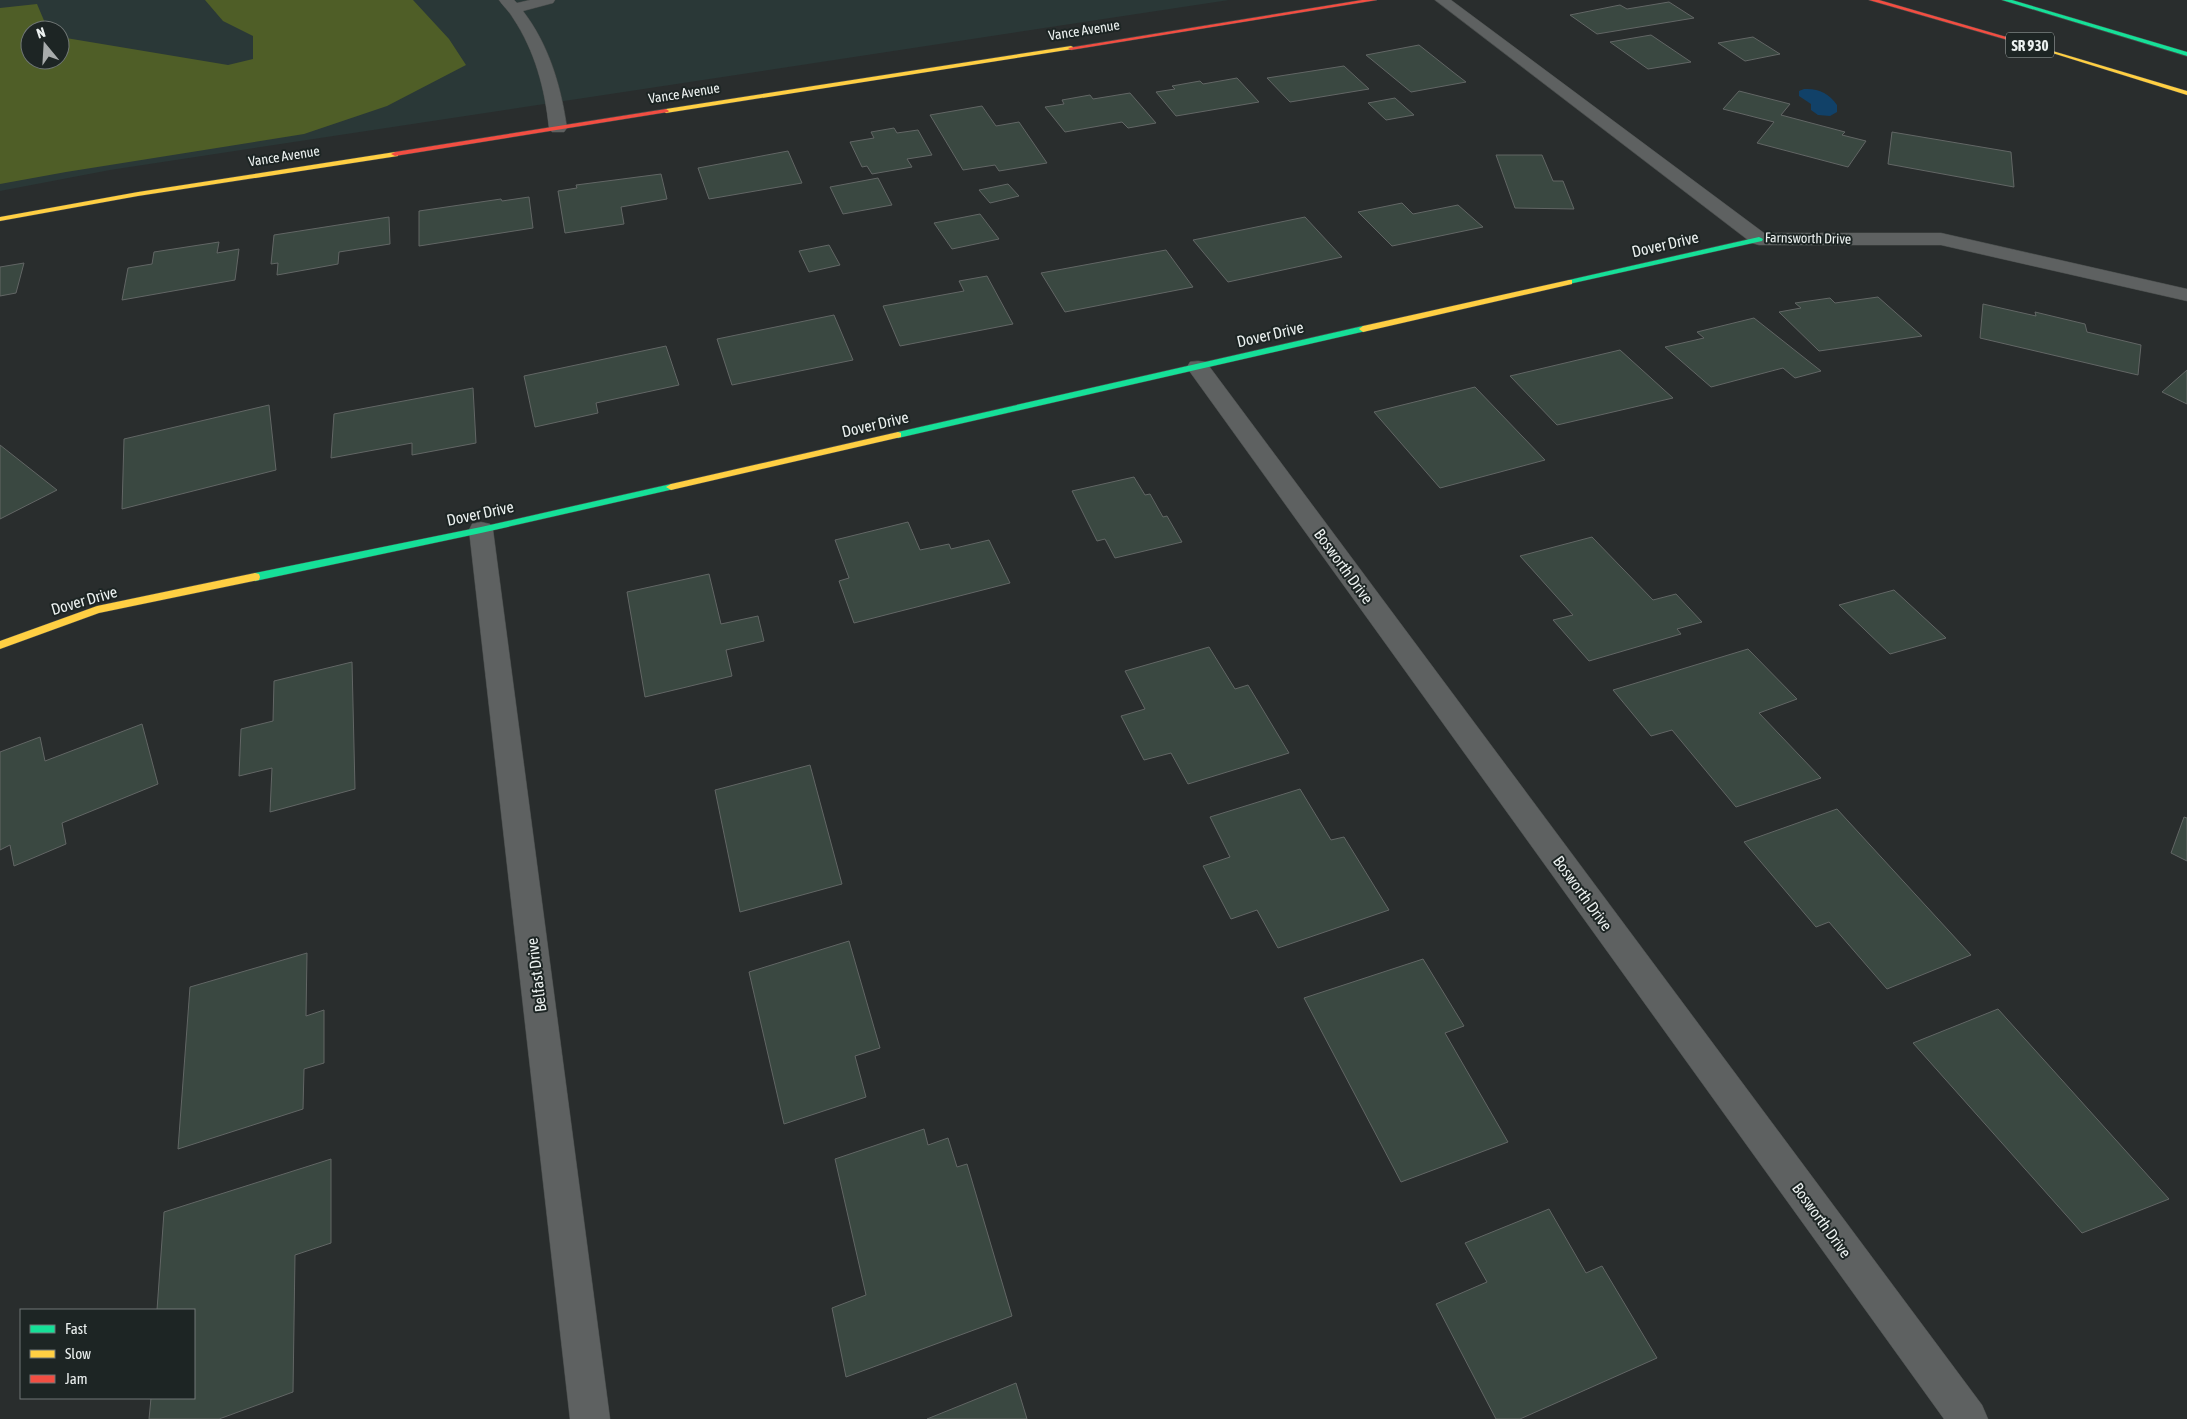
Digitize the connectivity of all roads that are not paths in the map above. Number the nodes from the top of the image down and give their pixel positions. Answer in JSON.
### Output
{"nodes":[{"id":1,"x":548,"y":0,"type":"edge"},
{"id":2,"x":1374,"y":0,"type":"edge"},
{"id":3,"x":1442,"y":0,"type":"edge"},
{"id":4,"x":1872,"y":0,"type":"edge"},
{"id":5,"x":2005,"y":0,"type":"edge"},
{"id":6,"x":511,"y":4,"type":"edge"},
{"id":7,"x":2187,"y":54,"type":"edge"},
{"id":8,"x":2187,"y":93,"type":"edge"},
{"id":9,"x":558,"y":128,"type":"junction"},
{"id":10,"x":0,"y":219,"type":"edge"},
{"id":11,"x":1759,"y":239,"type":"junction"},
{"id":12,"x":2187,"y":294,"type":"edge"},
{"id":13,"x":1198,"y":367,"type":"junction"},
{"id":14,"x":481,"y":530,"type":"junction"},
{"id":15,"x":0,"y":644,"type":"edge"},
{"id":16,"x":590,"y":1419,"type":"edge"},
{"id":17,"x":1968,"y":1419,"type":"edge"}],
"edges":[{"from":1,"to":6,"type":"street"},
{"from":2,"to":9,"type":"main road","name":"Vance Avenue"},
{"from":3,"to":11,"type":"street","name":"Farnsworth Drive"},
{"from":4,"to":8,"type":"main road","number":"SR 930"},
{"from":5,"to":7,"type":"main road","number":"SR 930"},
{"from":6,"to":9,"type":"street"},
{"from":9,"to":10,"type":"main road","name":"Vance Avenue"},
{"from":11,"to":12,"type":"street","name":"Farnsworth Drive"},
{"from":11,"to":13,"type":"main road","name":"Dover Drive"},
{"from":13,"to":14,"type":"main road","name":"Dover Drive"},
{"from":13,"to":17,"type":"street","name":"Bosworth Drive"},
{"from":14,"to":15,"type":"main road","name":"Dover Drive"},
{"from":14,"to":16,"type":"street","name":"Belfast Drive"}]}
